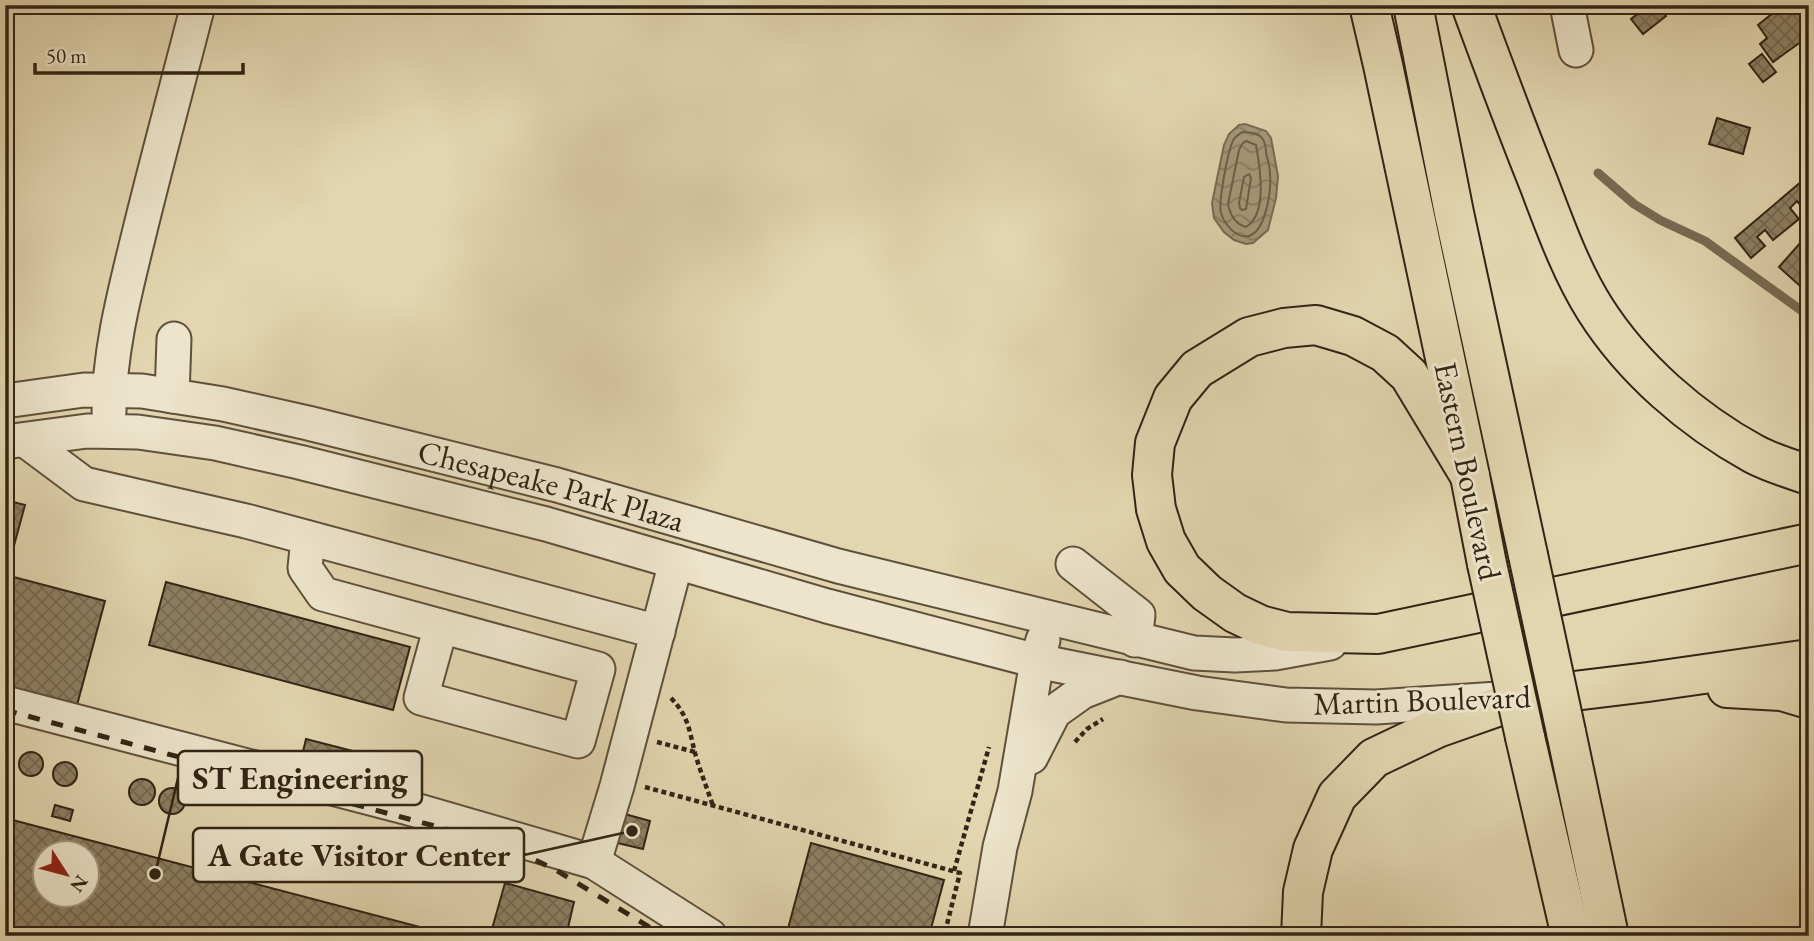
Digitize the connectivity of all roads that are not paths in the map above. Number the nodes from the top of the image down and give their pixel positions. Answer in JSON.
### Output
{"nodes":[{"id":1,"x":198,"y":5,"type":"edge"},
{"id":2,"x":1369,"y":5,"type":"edge"},
{"id":3,"x":1413,"y":5,"type":"edge"},
{"id":4,"x":1471,"y":5,"type":"edge"},
{"id":5,"x":1567,"y":5,"type":"edge"},
{"id":6,"x":1576,"y":50,"type":"dead end"},
{"id":7,"x":174,"y":338,"type":"dead end"},
{"id":8,"x":109,"y":391,"type":"junction"},
{"id":9,"x":172,"y":396,"type":"junction"},
{"id":10,"x":5,"y":401,"type":"edge"},
{"id":11,"x":109,"y":432,"type":"junction"},
{"id":12,"x":15,"y":441,"type":"edge"},
{"id":13,"x":1809,"y":475,"type":"edge"},
{"id":14,"x":1470,"y":476,"type":"junction"},
{"id":15,"x":308,"y":538,"type":"junction"},
{"id":16,"x":1809,"y":543,"type":"edge"},
{"id":17,"x":676,"y":562,"type":"junction"},
{"id":18,"x":1073,"y":564,"type":"dead end"},
{"id":19,"x":1048,"y":619,"type":"junction"},
{"id":20,"x":441,"y":626,"type":"junction"},
{"id":21,"x":658,"y":632,"type":"junction"},
{"id":22,"x":1378,"y":634,"type":"junction"},
{"id":23,"x":1135,"y":640,"type":"junction"},
{"id":24,"x":1809,"y":659,"type":"edge"},
{"id":25,"x":1037,"y":661,"type":"junction"},
{"id":26,"x":1119,"y":677,"type":"junction"},
{"id":27,"x":1648,"y":682,"type":"junction"},
{"id":28,"x":1525,"y":697,"type":"junction"},
{"id":29,"x":1809,"y":699,"type":"edge"},
{"id":30,"x":5,"y":703,"type":"edge"},
{"id":31,"x":1015,"y":791,"type":"junction"},
{"id":32,"x":594,"y":862,"type":"junction"},
{"id":33,"x":1571,"y":935,"type":"edge"},
{"id":34,"x":710,"y":936,"type":"edge"},
{"id":35,"x":985,"y":936,"type":"edge"},
{"id":36,"x":1301,"y":936,"type":"edge"},
{"id":37,"x":1609,"y":936,"type":"edge"}],
"edges":[{"from":1,"to":8,"type":"street"},
{"from":2,"to":14,"type":"main road","name":"Eastern Boulevard"},
{"from":3,"to":37,"type":"main road","name":"Eastern Boulevard","bridge":true},
{"from":4,"to":13,"type":"main road"},
{"from":5,"to":6,"type":"street"},
{"from":7,"to":9,"type":"street"},
{"from":8,"to":9,"type":"street","name":"Chesapeake Park Plaza"},
{"from":8,"to":10,"type":"street","name":"Chesapeake Park Plaza"},
{"from":8,"to":11,"type":"street"},
{"from":9,"to":19,"type":"street","name":"Chesapeake Park Plaza"},
{"from":11,"to":12,"type":"street","name":"Chesapeake Park Plaza"},
{"from":11,"to":17,"type":"street","name":"Chesapeake Park Plaza"},
{"from":12,"to":15,"type":"street"},
{"from":14,"to":22,"type":"main road"},
{"from":14,"to":33,"type":"main road","name":"Eastern Boulevard","bridge":true},
{"from":15,"to":20,"type":"street"},
{"from":15,"to":21,"type":"street"},
{"from":16,"to":22,"type":"main road","name":"Martin Boulevard"},
{"from":17,"to":21,"type":"street"},
{"from":17,"to":25,"type":"street","name":"Chesapeake Park Plaza"},
{"from":18,"to":23,"type":"street"},
{"from":19,"to":23,"type":"street","name":"Martin Boulevard"},
{"from":19,"to":25,"type":"street"},
{"from":20,"to":20,"type":"street"},
{"from":21,"to":32,"type":"street"},
{"from":22,"to":23,"type":"street","name":"Martin Boulevard"},
{"from":24,"to":27,"type":"main road","name":"Martin Boulevard"},
{"from":25,"to":26,"type":"street","name":"Martin Boulevard"},
{"from":25,"to":31,"type":"street"},
{"from":26,"to":28,"type":"street","name":"Martin Boulevard"},
{"from":26,"to":31,"type":"street"},
{"from":27,"to":28,"type":"main road","name":"Martin Boulevard"},
{"from":27,"to":29,"type":"main road"},
{"from":28,"to":36,"type":"main road"},
{"from":30,"to":32,"type":"street"},
{"from":31,"to":35,"type":"street"},
{"from":32,"to":34,"type":"street"}]}
